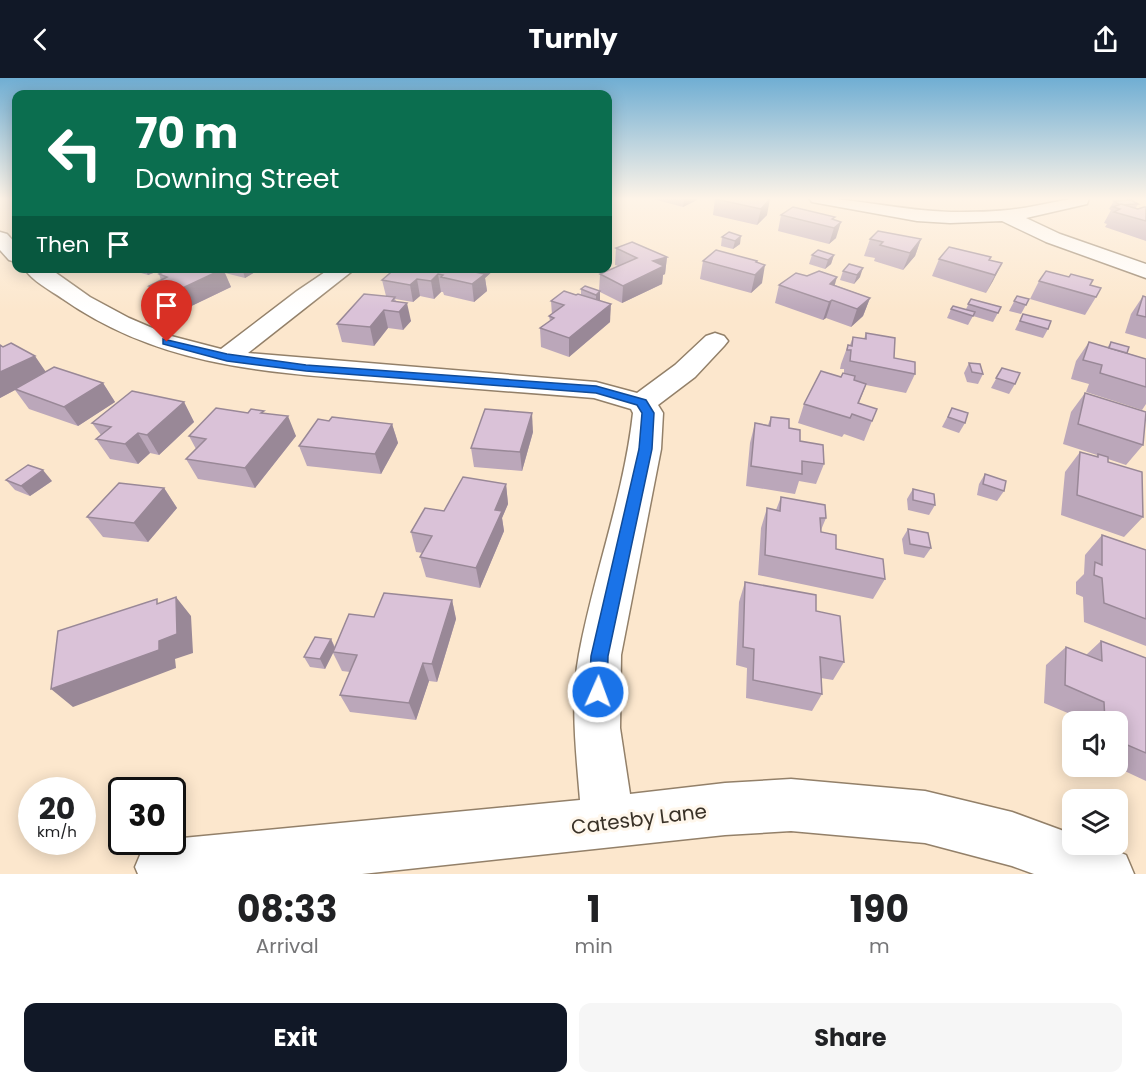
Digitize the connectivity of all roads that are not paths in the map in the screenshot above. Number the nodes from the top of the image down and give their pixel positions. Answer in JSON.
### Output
{"nodes":[{"id":1,"x":1047,"y":235,"type":"edge"},
{"id":2,"x":0,"y":237,"type":"edge"},
{"id":3,"x":12,"y":251,"type":"edge"},
{"id":4,"x":1146,"y":272,"type":"edge"},
{"id":5,"x":41,"y":273,"type":"edge"},
{"id":6,"x":339,"y":273,"type":"edge"},
{"id":7,"x":715,"y":341,"type":"dead end"},
{"id":8,"x":227,"y":357,"type":"junction"},
{"id":9,"x":642,"y":403,"type":"junction"},
{"id":10,"x":608,"y":823,"type":"junction"},
{"id":11,"x":162,"y":867,"type":"dead end"},
{"id":12,"x":1107,"y":874,"type":"edge"}],
"edges":[{"from":1,"to":4,"type":"street"},
{"from":2,"to":3,"type":"street"},
{"from":5,"to":8,"type":"street"},
{"from":6,"to":8,"type":"street"},
{"from":7,"to":9,"type":"street"},
{"from":8,"to":9,"type":"street"},
{"from":9,"to":10,"type":"street"},
{"from":10,"to":11,"type":"street","name":"Catesby Lane"},
{"from":10,"to":12,"type":"street","name":"Catesby Lane"}]}
